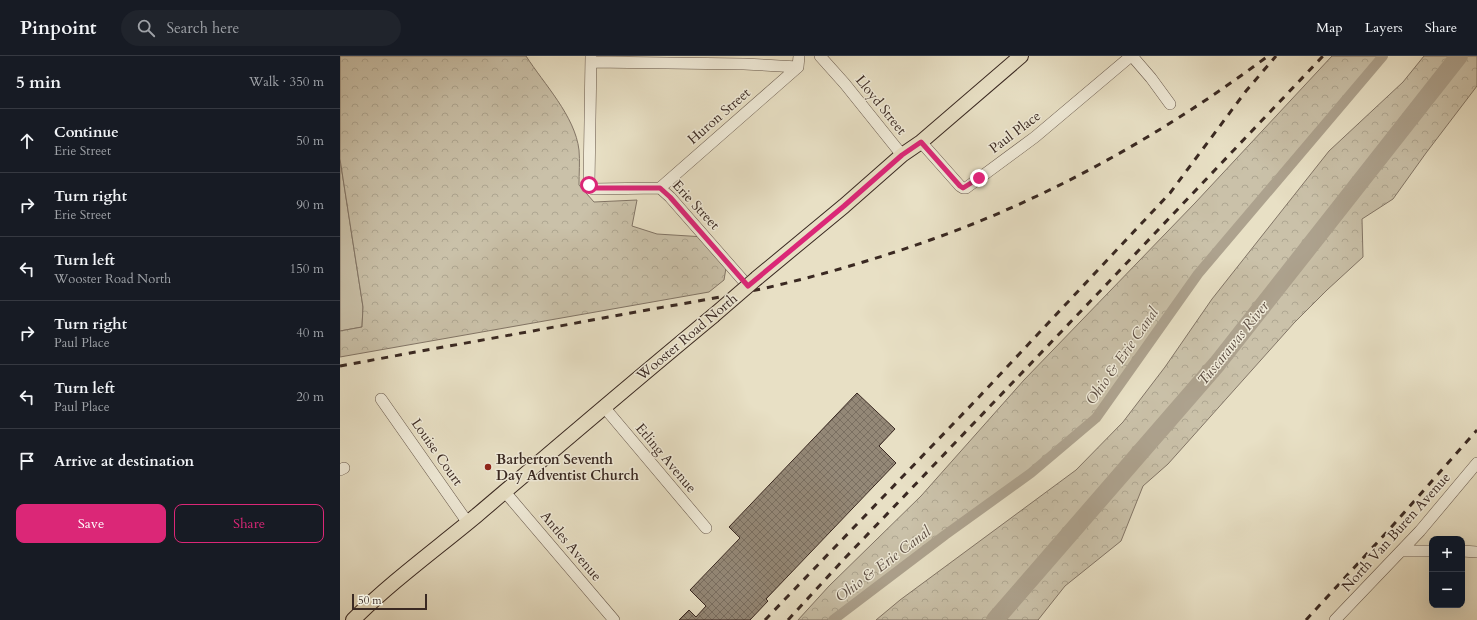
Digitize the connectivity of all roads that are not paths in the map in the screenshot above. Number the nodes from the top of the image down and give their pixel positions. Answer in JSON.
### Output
{"nodes":[{"id":1,"x":820,"y":56,"type":"edge"},
{"id":2,"x":1021,"y":56,"type":"edge"},
{"id":3,"x":1131,"y":56,"type":"edge"},
{"id":4,"x":591,"y":59,"type":"edge"},
{"id":5,"x":798,"y":61,"type":"edge"},
{"id":6,"x":1170,"y":104,"type":"dead end"},
{"id":7,"x":921,"y":142,"type":"junction"},
{"id":8,"x":902,"y":155,"type":"junction"},
{"id":9,"x":660,"y":188,"type":"junction"},
{"id":10,"x":749,"y":282,"type":"junction"},
{"id":11,"x":381,"y":399,"type":"dead end"},
{"id":12,"x":604,"y":407,"type":"junction"},
{"id":13,"x":1477,"y":464,"type":"edge"},
{"id":14,"x":505,"y":492,"type":"junction"},
{"id":15,"x":468,"y":523,"type":"junction"},
{"id":16,"x":706,"y":528,"type":"dead end"},
{"id":17,"x":1402,"y":551,"type":"junction"},
{"id":18,"x":1429,"y":551,"type":"edge"},
{"id":19,"x":1465,"y":551,"type":"edge"},
{"id":20,"x":1477,"y":552,"type":"edge"},
{"id":21,"x":353,"y":620,"type":"edge"},
{"id":22,"x":614,"y":620,"type":"edge"},
{"id":23,"x":1335,"y":620,"type":"edge"}],
"edges":[{"from":1,"to":8,"type":"street","name":"Lloyd Street"},
{"from":2,"to":7,"type":"main road","name":"Wooster Road North"},
{"from":3,"to":6,"type":"street"},
{"from":3,"to":7,"type":"street","name":"Paul Place"},
{"from":4,"to":5,"type":"street"},
{"from":4,"to":9,"type":"street","name":"Erie Street"},
{"from":5,"to":9,"type":"street","name":"Huron Street"},
{"from":7,"to":8,"type":"main road","name":"Wooster Road North"},
{"from":8,"to":10,"type":"main road","name":"Wooster Road North"},
{"from":9,"to":10,"type":"street","name":"Erie Street"},
{"from":10,"to":12,"type":"main road","name":"Wooster Road North","bridge":true},
{"from":11,"to":15,"type":"street","name":"Louise Court"},
{"from":12,"to":14,"type":"main road","name":"Wooster Road North"},
{"from":12,"to":16,"type":"street","name":"Etling Avenue"},
{"from":13,"to":17,"type":"street","name":"North Van Buren Avenue"},
{"from":14,"to":15,"type":"main road","name":"Wooster Road North"},
{"from":14,"to":22,"type":"street","name":"Antles Avenue"},
{"from":15,"to":21,"type":"main road","name":"Wooster Road North"},
{"from":17,"to":18,"type":"street"},
{"from":17,"to":23,"type":"street","name":"North Van Buren Avenue"},
{"from":19,"to":20,"type":"street"}]}
